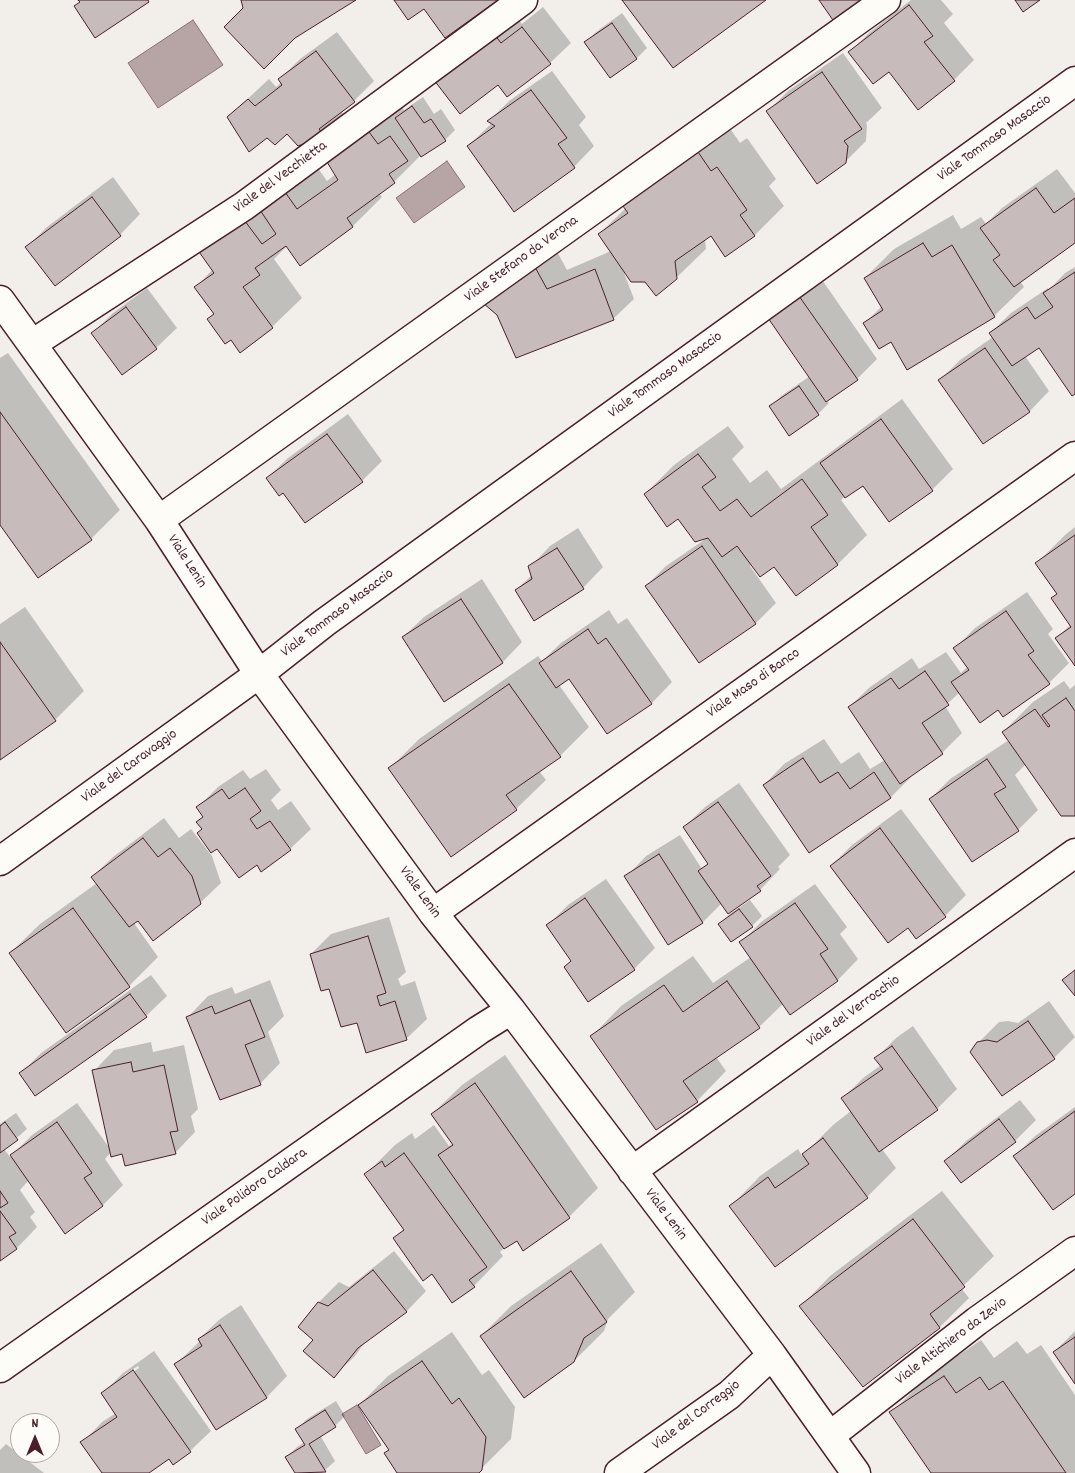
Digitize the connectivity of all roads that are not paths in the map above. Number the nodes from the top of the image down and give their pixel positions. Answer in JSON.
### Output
{"nodes":[{"id":1,"x":523,"y":0,"type":"edge"},
{"id":2,"x":886,"y":0,"type":"edge"},
{"id":3,"x":1075,"y":81,"type":"edge"},
{"id":4,"x":5,"y":318,"type":"edge"},
{"id":5,"x":32,"y":344,"type":"junction"},
{"id":6,"x":1075,"y":456,"type":"edge"},
{"id":7,"x":159,"y":520,"type":"junction"},
{"id":8,"x":259,"y":674,"type":"junction"},
{"id":9,"x":1075,"y":853,"type":"edge"},
{"id":10,"x":0,"y":861,"type":"edge"},
{"id":11,"x":433,"y":913,"type":"junction"},
{"id":12,"x":511,"y":1010,"type":"junction"},
{"id":13,"x":632,"y":1171,"type":"junction"},
{"id":14,"x":1075,"y":1251,"type":"edge"},
{"id":15,"x":772,"y":1355,"type":"junction"},
{"id":16,"x":0,"y":1368,"type":"edge"},
{"id":17,"x":831,"y":1435,"type":"junction"},
{"id":18,"x":619,"y":1473,"type":"edge"},
{"id":19,"x":856,"y":1473,"type":"edge"}],
"edges":[{"from":1,"to":5,"type":"street","name":"Viale del Vecchietta"},
{"from":2,"to":7,"type":"street","name":"Viale Stefano da Verona"},
{"from":3,"to":8,"type":"street","name":"Viale Tommaso Masaccio"},
{"from":4,"to":5,"type":"street","name":"Viale Lenin"},
{"from":5,"to":7,"type":"street","name":"Viale Lenin"},
{"from":6,"to":11,"type":"street","name":"Viale Maso di Banco"},
{"from":7,"to":8,"type":"street","name":"Viale Lenin"},
{"from":8,"to":10,"type":"street","name":"Viale del Caravaggio"},
{"from":8,"to":11,"type":"street","name":"Viale Lenin"},
{"from":9,"to":13,"type":"street","name":"Viale del Verrocchio"},
{"from":11,"to":12,"type":"street","name":"Viale Lenin"},
{"from":12,"to":13,"type":"street","name":"Viale Lenin"},
{"from":12,"to":16,"type":"street","name":"Viale Polidoro Caldara"},
{"from":13,"to":15,"type":"street","name":"Viale Lenin"},
{"from":14,"to":17,"type":"street","name":"Viale Altichiero da Zevio"},
{"from":15,"to":17,"type":"street","name":"Viale Lenin"},
{"from":15,"to":18,"type":"street","name":"Viale del Correggio"},
{"from":17,"to":19,"type":"street","name":"Viale Lenin"}]}
